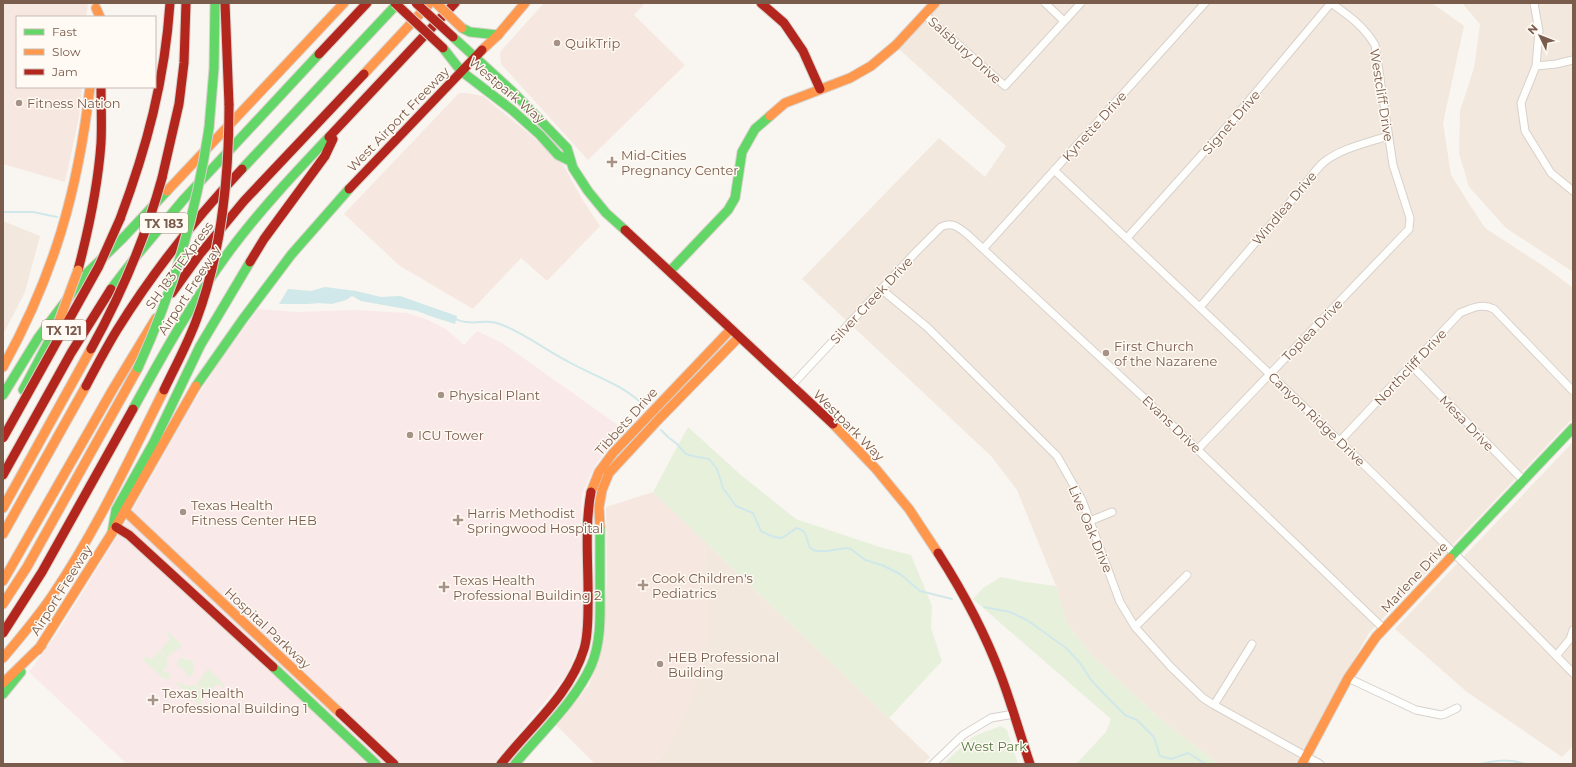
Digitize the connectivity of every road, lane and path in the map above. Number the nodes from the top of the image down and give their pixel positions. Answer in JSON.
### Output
{"nodes":[{"id":1,"x":170,"y":3,"type":"edge"},
{"id":2,"x":186,"y":3,"type":"edge"},
{"id":3,"x":215,"y":3,"type":"edge"},
{"id":4,"x":225,"y":3,"type":"edge"},
{"id":5,"x":344,"y":3,"type":"edge"},
{"id":6,"x":367,"y":3,"type":"edge"},
{"id":7,"x":396,"y":3,"type":"edge"},
{"id":8,"x":416,"y":3,"type":"edge"},
{"id":9,"x":430,"y":3,"type":"edge"},
{"id":10,"x":436,"y":3,"type":"edge"},
{"id":11,"x":455,"y":3,"type":"edge"},
{"id":12,"x":526,"y":3,"type":"edge"},
{"id":13,"x":761,"y":3,"type":"edge"},
{"id":14,"x":935,"y":3,"type":"edge"},
{"id":15,"x":1045,"y":3,"type":"edge"},
{"id":16,"x":1081,"y":3,"type":"edge"},
{"id":17,"x":1205,"y":3,"type":"edge"},
{"id":18,"x":1331,"y":3,"type":"edge"},
{"id":19,"x":1534,"y":3,"type":"edge"},
{"id":20,"x":924,"y":14,"type":"junction"},
{"id":21,"x":1064,"y":21,"type":"junction"},
{"id":22,"x":498,"y":35,"type":"junction"},
{"id":23,"x":475,"y":57,"type":"junction"},
{"id":24,"x":1573,"y":60,"type":"edge"},
{"id":25,"x":1536,"y":66,"type":"junction"},
{"id":26,"x":461,"y":71,"type":"junction"},
{"id":27,"x":90,"y":88,"type":"edge"},
{"id":28,"x":101,"y":88,"type":"edge"},
{"id":29,"x":820,"y":89,"type":"junction"},
{"id":30,"x":338,"y":128,"type":"junction"},
{"id":31,"x":1388,"y":136,"type":"junction"},
{"id":32,"x":570,"y":161,"type":"junction"},
{"id":33,"x":1054,"y":170,"type":"junction"},
{"id":34,"x":1573,"y":191,"type":"edge"},
{"id":35,"x":1405,"y":206,"type":"joint"},
{"id":36,"x":956,"y":225,"type":"joint"},
{"id":37,"x":1127,"y":238,"type":"junction"},
{"id":38,"x":982,"y":249,"type":"junction"},
{"id":39,"x":291,"y":255,"type":"joint"},
{"id":40,"x":670,"y":271,"type":"junction"},
{"id":41,"x":881,"y":289,"type":"junction"},
{"id":42,"x":1200,"y":307,"type":"junction"},
{"id":43,"x":731,"y":329,"type":"junction"},
{"id":44,"x":739,"y":337,"type":"junction"},
{"id":45,"x":1411,"y":365,"type":"junction"},
{"id":46,"x":3,"y":367,"type":"edge"},
{"id":47,"x":1270,"y":374,"type":"junction"},
{"id":48,"x":791,"y":386,"type":"junction"},
{"id":49,"x":1573,"y":391,"type":"edge"},
{"id":50,"x":3,"y":395,"type":"edge"},
{"id":51,"x":3,"y":427,"type":"edge"},
{"id":52,"x":1573,"y":428,"type":"edge"},
{"id":53,"x":3,"y":438,"type":"edge"},
{"id":54,"x":1340,"y":442,"type":"junction"},
{"id":55,"x":1198,"y":449,"type":"junction"},
{"id":56,"x":619,"y":454,"type":"junction"},
{"id":57,"x":3,"y":475,"type":"edge"},
{"id":58,"x":1523,"y":480,"type":"junction"},
{"id":59,"x":3,"y":508,"type":"edge"},
{"id":60,"x":125,"y":511,"type":"junction"},
{"id":61,"x":1112,"y":512,"type":"dead end"},
{"id":62,"x":1090,"y":521,"type":"junction"},
{"id":63,"x":588,"y":523,"type":"junction"},
{"id":64,"x":599,"y":523,"type":"junction"},
{"id":65,"x":114,"y":530,"type":"junction"},
{"id":66,"x":3,"y":534,"type":"edge"},
{"id":67,"x":1454,"y":552,"type":"junction"},
{"id":68,"x":1187,"y":575,"type":"dead end"},
{"id":69,"x":3,"y":581,"type":"edge"},
{"id":70,"x":3,"y":604,"type":"edge"},
{"id":71,"x":588,"y":618,"type":"junction"},
{"id":72,"x":600,"y":618,"type":"junction"},
{"id":73,"x":1135,"y":627,"type":"junction"},
{"id":74,"x":1384,"y":629,"type":"junction"},
{"id":75,"x":1573,"y":630,"type":"edge"},
{"id":76,"x":3,"y":633,"type":"edge"},
{"id":77,"x":1252,"y":644,"type":"dead end"},
{"id":78,"x":42,"y":645,"type":"junction"},
{"id":79,"x":1556,"y":656,"type":"junction"},
{"id":80,"x":3,"y":658,"type":"edge"},
{"id":81,"x":581,"y":658,"type":"junction"},
{"id":82,"x":590,"y":666,"type":"junction"},
{"id":83,"x":1573,"y":674,"type":"edge"},
{"id":84,"x":1348,"y":678,"type":"junction"},
{"id":85,"x":3,"y":683,"type":"edge"},
{"id":86,"x":3,"y":694,"type":"edge"},
{"id":87,"x":1214,"y":705,"type":"junction"},
{"id":88,"x":1457,"y":708,"type":"dead end"},
{"id":89,"x":1014,"y":714,"type":"junction"},
{"id":90,"x":359,"y":732,"type":"junction"},
{"id":91,"x":522,"y":739,"type":"junction"},
{"id":92,"x":351,"y":740,"type":"junction"},
{"id":93,"x":531,"y":746,"type":"junction"},
{"id":94,"x":1304,"y":760,"type":"edge"},
{"id":95,"x":376,"y":764,"type":"edge"},
{"id":96,"x":394,"y":764,"type":"edge"},
{"id":97,"x":501,"y":764,"type":"edge"},
{"id":98,"x":515,"y":764,"type":"edge"},
{"id":99,"x":933,"y":764,"type":"edge"},
{"id":100,"x":1030,"y":764,"type":"edge"},
{"id":101,"x":1320,"y":764,"type":"edge"}],
"edges":[{"from":1,"to":53,"type":"main road","number":"TX 121","bridge":true},
{"from":2,"to":59,"type":"main road","bridge":true},
{"from":3,"to":70,"type":"main road","bridge":true},
{"from":4,"to":80,"type":"main road","bridge":true},
{"from":5,"to":50,"type":"main road"},
{"from":6,"to":57,"type":"main road","number":"TX 183"},
{"from":7,"to":26,"type":"main road","name":"Westpark Way","bridge":true},
{"from":7,"to":66,"type":"main road","name":"SH 183 TEXpress"},
{"from":8,"to":23,"type":"main road","name":"Westpark Way","bridge":true},
{"from":9,"to":69,"type":"main road","name":"SH 183 TEXpress"},
{"from":10,"to":22,"type":"main road","bridge":true},
{"from":11,"to":30,"type":"main road","name":"Airport Freeway"},
{"from":12,"to":22,"type":"main road","name":"West Airport Freeway"},
{"from":13,"to":29,"type":"main road"},
{"from":14,"to":20,"type":"main road"},
{"from":15,"to":21,"type":"street"},
{"from":16,"to":21,"type":"street"},
{"from":17,"to":33,"type":"street","name":"Kynette Drive"},
{"from":18,"to":31,"type":"street","name":"Westcliff Drive"},
{"from":18,"to":37,"type":"street","name":"Signet Drive"},
{"from":19,"to":25,"type":"street"},
{"from":20,"to":21,"type":"street","name":"Salsbury Drive"},
{"from":20,"to":29,"type":"main road"},
{"from":22,"to":23,"type":"main road","name":"West Airport Freeway"},
{"from":23,"to":26,"type":"main road","name":"West Airport Freeway"},
{"from":23,"to":32,"type":"main road","name":"Westpark Way"},
{"from":24,"to":25,"type":"street"},
{"from":25,"to":34,"type":"street"},
{"from":26,"to":32,"type":"main road","name":"Westpark Way"},
{"from":26,"to":39,"type":"main road","name":"West Airport Freeway"},
{"from":27,"to":46,"type":"main road"},
{"from":28,"to":51,"type":"main road","bridge":true},
{"from":29,"to":40,"type":"main road"},
{"from":30,"to":65,"type":"main road"},
{"from":30,"to":76,"type":"main road","name":"Airport Freeway"},
{"from":31,"to":35,"type":"street","name":"Westcliff Drive"},
{"from":31,"to":42,"type":"street","name":"Windlea Drive"},
{"from":32,"to":40,"type":"main road","name":"Westpark Way"},
{"from":33,"to":37,"type":"street","name":"Canyon Ridge Drive"},
{"from":33,"to":38,"type":"street","name":"Kynette Drive"},
{"from":35,"to":47,"type":"street","name":"Toplea Drive"},
{"from":36,"to":38,"type":"street","name":"Evans Drive"},
{"from":36,"to":41,"type":"street","name":"Silver Creek Drive"},
{"from":37,"to":42,"type":"street","name":"Canyon Ridge Drive"},
{"from":38,"to":55,"type":"street","name":"Evans Drive"},
{"from":39,"to":60,"type":"main road","name":"Airport Freeway"},
{"from":40,"to":43,"type":"main road","name":"Westpark Way"},
{"from":41,"to":48,"type":"street","name":"Silver Creek Drive"},
{"from":41,"to":62,"type":"street","name":"Live Oak Drive"},
{"from":42,"to":47,"type":"street","name":"Canyon Ridge Drive"},
{"from":43,"to":44,"type":"main road","name":"Westpark Way"},
{"from":43,"to":56,"type":"main road","name":"Tibbets Drive"},
{"from":44,"to":48,"type":"main road","name":"Westpark Way"},
{"from":44,"to":56,"type":"main road","name":"Tibbets Drive"},
{"from":45,"to":49,"type":"street","name":"Northcliff Drive"},
{"from":45,"to":54,"type":"street","name":"Northcliff Drive"},
{"from":45,"to":58,"type":"street","name":"Mesa Drive"},
{"from":47,"to":54,"type":"street","name":"Canyon Ridge Drive"},
{"from":47,"to":55,"type":"street","name":"Toplea Drive"},
{"from":48,"to":89,"type":"main road","name":"Westpark Way"},
{"from":52,"to":58,"type":"main road","name":"Marlene Drive"},
{"from":54,"to":67,"type":"street","name":"Canyon Ridge Drive"},
{"from":55,"to":74,"type":"street","name":"Evans Drive"},
{"from":56,"to":63,"type":"main road","name":"Tibbets Drive"},
{"from":56,"to":64,"type":"main road","name":"Tibbets Drive"},
{"from":58,"to":67,"type":"main road","name":"Marlene Drive"},
{"from":60,"to":65,"type":"main road","name":"Airport Freeway"},
{"from":60,"to":90,"type":"main road","name":"Hospital Parkway"},
{"from":61,"to":62,"type":"street"},
{"from":62,"to":73,"type":"street","name":"Live Oak Drive"},
{"from":63,"to":64,"type":"main road"},
{"from":63,"to":71,"type":"main road","name":"Tibbets Drive"},
{"from":64,"to":72,"type":"main road","name":"Tibbets Drive"},
{"from":65,"to":78,"type":"main road","name":"Airport Freeway"},
{"from":65,"to":92,"type":"main road","name":"Hospital Parkway"},
{"from":67,"to":74,"type":"main road","name":"Marlene Drive"},
{"from":67,"to":79,"type":"street","name":"Canyon Ridge Drive"},
{"from":68,"to":73,"type":"street"},
{"from":71,"to":72,"type":"main road"},
{"from":71,"to":81,"type":"main road","name":"Tibbets Drive"},
{"from":72,"to":82,"type":"main road","name":"Tibbets Drive"},
{"from":73,"to":87,"type":"street","name":"Live Oak Drive"},
{"from":74,"to":84,"type":"main road","name":"Marlene Drive"},
{"from":75,"to":79,"type":"street"},
{"from":77,"to":87,"type":"street"},
{"from":78,"to":85,"type":"main road"},
{"from":78,"to":86,"type":"main road","name":"Airport Freeway"},
{"from":79,"to":83,"type":"street","name":"Canyon Ridge Drive"},
{"from":81,"to":82,"type":"main road"},
{"from":81,"to":91,"type":"main road","name":"Tibbets Drive"},
{"from":82,"to":93,"type":"main road","name":"Tibbets Drive"},
{"from":84,"to":88,"type":"street"},
{"from":84,"to":94,"type":"main road","name":"Marlene Drive"},
{"from":87,"to":94,"type":"street","name":"Live Oak Drive"},
{"from":89,"to":99,"type":"street"},
{"from":89,"to":100,"type":"main road","name":"Westpark Way"},
{"from":90,"to":92,"type":"street"},
{"from":90,"to":96,"type":"main road","name":"Hospital Parkway"},
{"from":91,"to":93,"type":"main road"},
{"from":91,"to":97,"type":"main road","name":"Tibbets Drive"},
{"from":92,"to":95,"type":"main road","name":"Hospital Parkway"},
{"from":93,"to":98,"type":"main road","name":"Tibbets Drive"},
{"from":94,"to":101,"type":"street","name":"Live Oak Drive"}]}
